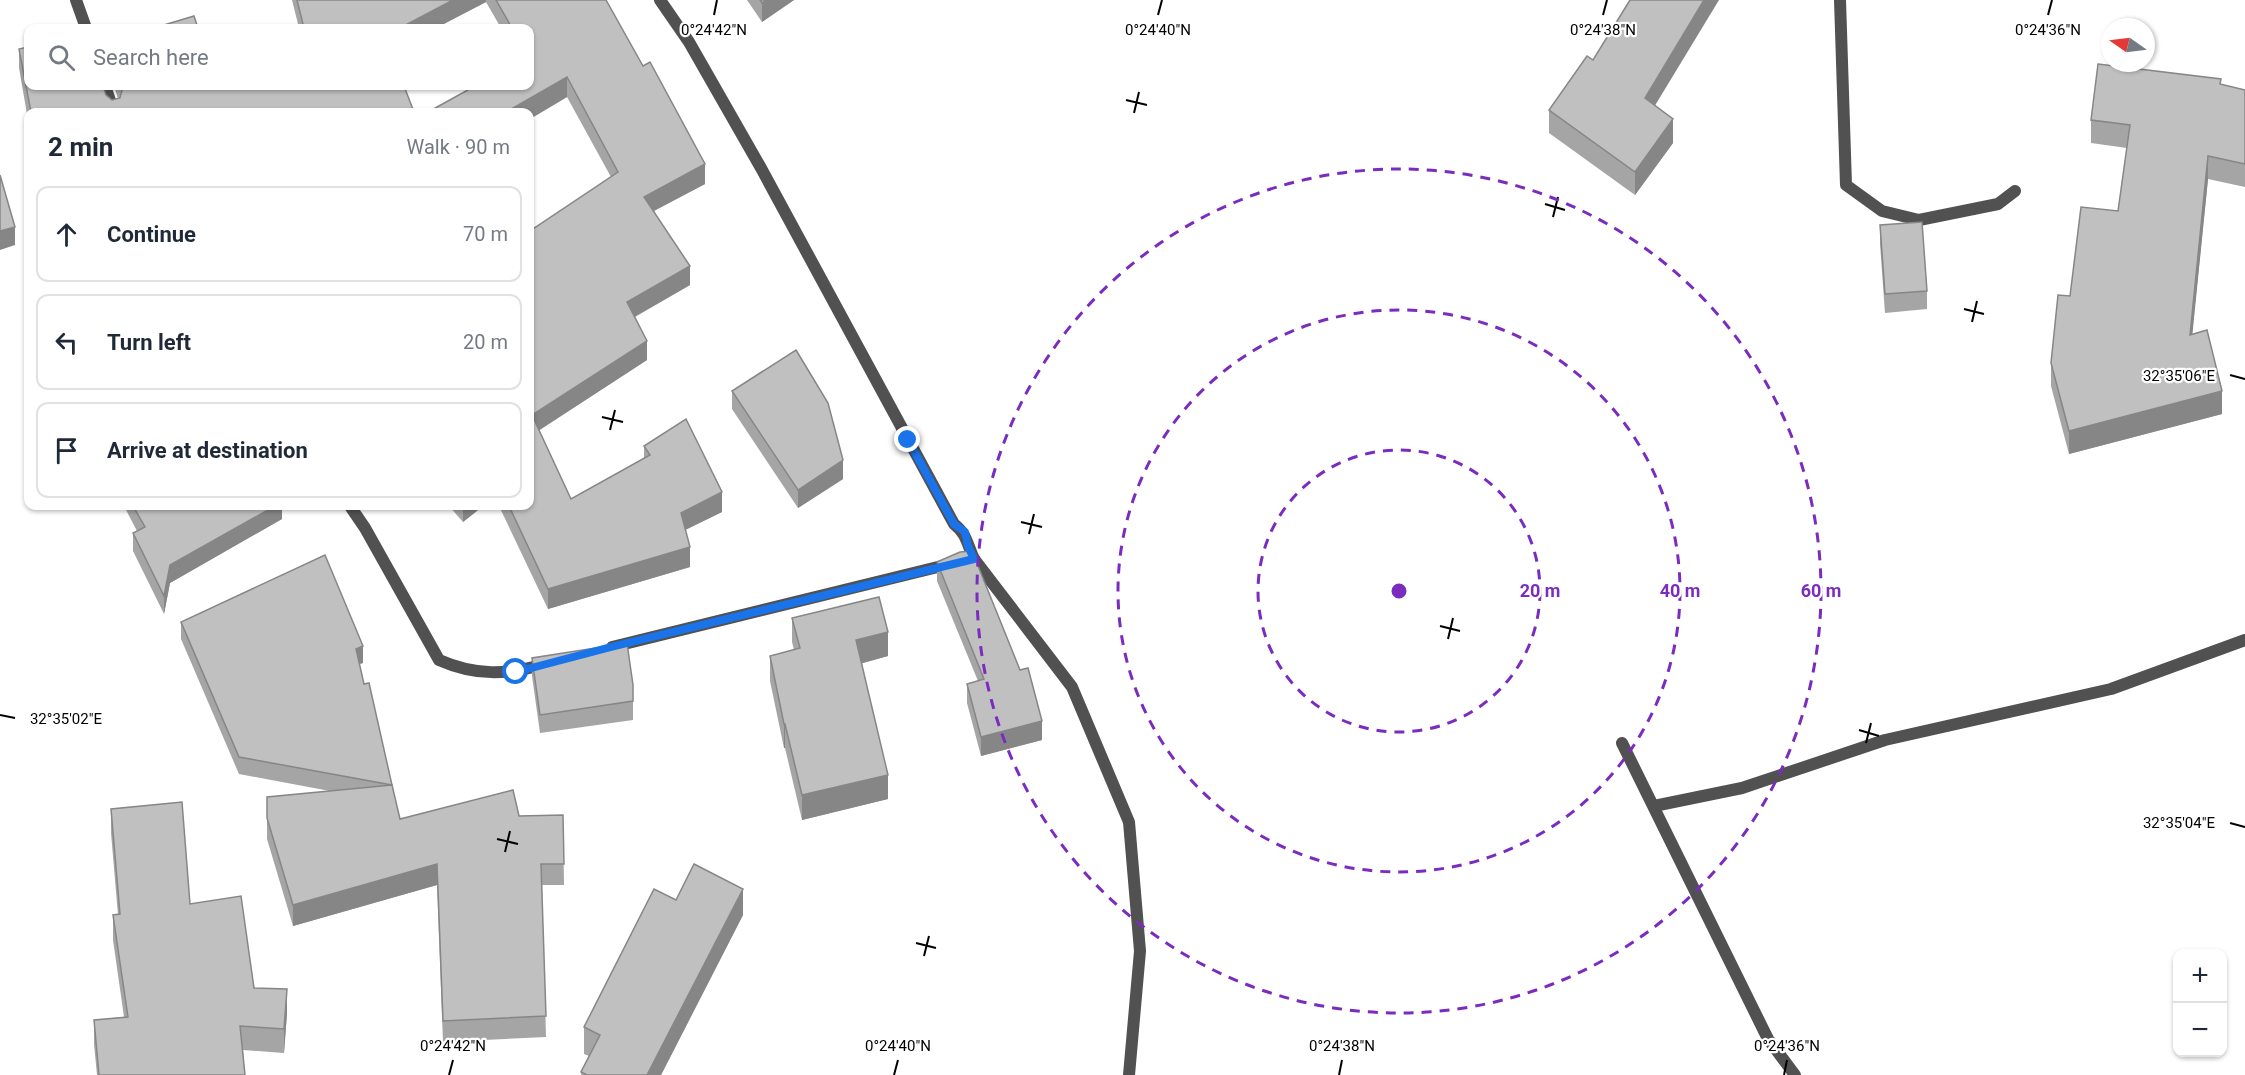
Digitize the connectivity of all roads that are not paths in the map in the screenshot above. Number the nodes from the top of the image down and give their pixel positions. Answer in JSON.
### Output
{"nodes":[{"id":1,"x":76,"y":0,"type":"edge"},
{"id":2,"x":660,"y":0,"type":"edge"},
{"id":3,"x":1840,"y":0,"type":"edge"},
{"id":4,"x":85,"y":24,"type":"edge"},
{"id":5,"x":106,"y":90,"type":"edge"},
{"id":6,"x":113,"y":108,"type":"edge"},
{"id":7,"x":2015,"y":191,"type":"dead end"},
{"id":8,"x":353,"y":510,"type":"edge"},
{"id":9,"x":974,"y":559,"type":"junction"},
{"id":10,"x":2245,"y":640,"type":"edge"},
{"id":11,"x":600,"y":650,"type":"edge"},
{"id":12,"x":558,"y":661,"type":"edge"},
{"id":13,"x":1622,"y":743,"type":"dead end"},
{"id":14,"x":1654,"y":806,"type":"junction"},
{"id":15,"x":1129,"y":1075,"type":"edge"},
{"id":16,"x":1795,"y":1075,"type":"edge"}],
"edges":[{"from":1,"to":4,"type":"street"},
{"from":2,"to":9,"type":"street"},
{"from":3,"to":7,"type":"street"},
{"from":5,"to":6,"type":"street"},
{"from":8,"to":12,"type":"street"},
{"from":9,"to":11,"type":"street"},
{"from":9,"to":15,"type":"street"},
{"from":10,"to":14,"type":"street"},
{"from":13,"to":14,"type":"street"},
{"from":14,"to":16,"type":"street"}]}
